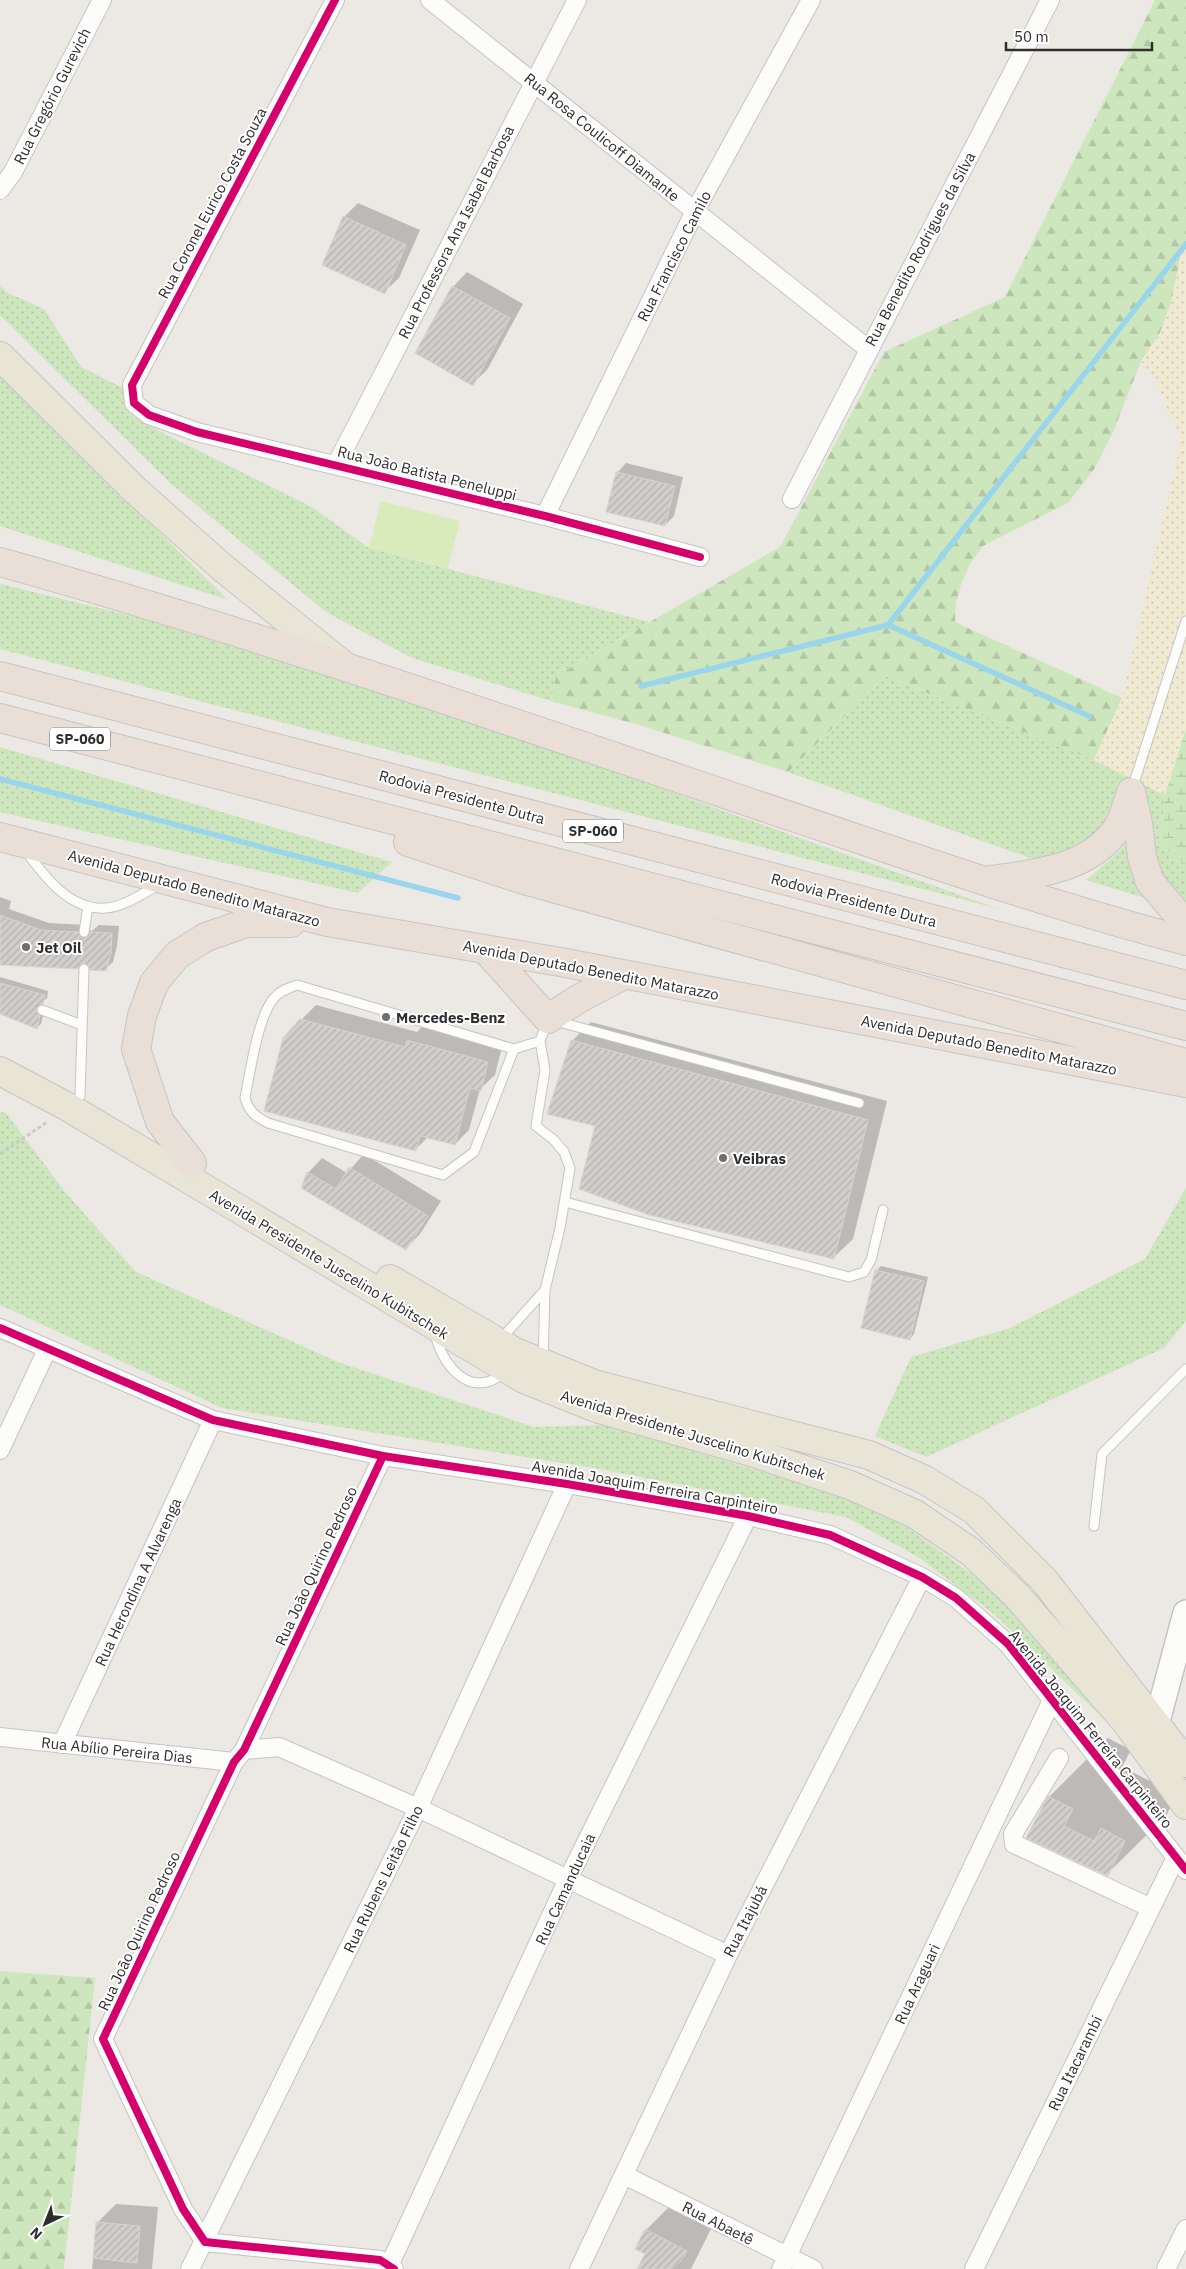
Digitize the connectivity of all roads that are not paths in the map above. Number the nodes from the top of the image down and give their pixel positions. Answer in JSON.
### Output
{"nodes":[{"id":1,"x":102,"y":0,"type":"edge"},
{"id":2,"x":335,"y":0,"type":"edge"},
{"id":3,"x":430,"y":0,"type":"edge"},
{"id":4,"x":577,"y":0,"type":"edge"},
{"id":5,"x":811,"y":0,"type":"edge"},
{"id":6,"x":1050,"y":0,"type":"edge"},
{"id":7,"x":533,"y":82,"type":"junction"},
{"id":8,"x":0,"y":190,"type":"edge"},
{"id":9,"x":695,"y":211,"type":"junction"},
{"id":10,"x":868,"y":349,"type":"junction"},
{"id":11,"x":0,"y":356,"type":"edge"},
{"id":12,"x":149,"y":416,"type":"joint"},
{"id":13,"x":336,"y":465,"type":"junction"},
{"id":14,"x":792,"y":499,"type":"dead end"},
{"id":15,"x":545,"y":516,"type":"junction"},
{"id":16,"x":700,"y":557,"type":"dead end"},
{"id":17,"x":0,"y":562,"type":"edge"},
{"id":18,"x":1186,"y":621,"type":"edge"},
{"id":19,"x":342,"y":665,"type":"junction"},
{"id":20,"x":0,"y":676,"type":"edge"},
{"id":21,"x":0,"y":718,"type":"edge"},
{"id":22,"x":160,"y":760,"type":"junction"},
{"id":23,"x":1135,"y":780,"type":"junction"},
{"id":24,"x":9,"y":840,"type":"edge"},
{"id":25,"x":166,"y":881,"type":"junction"},
{"id":26,"x":985,"y":881,"type":"junction"},
{"id":27,"x":88,"y":906,"type":"junction"},
{"id":28,"x":327,"y":922,"type":"junction"},
{"id":29,"x":1186,"y":924,"type":"edge"},
{"id":30,"x":84,"y":932,"type":"dead end"},
{"id":31,"x":1186,"y":941,"type":"edge"},
{"id":32,"x":485,"y":949,"type":"junction"},
{"id":33,"x":84,"y":969,"type":"dead end"},
{"id":34,"x":624,"y":975,"type":"junction"},
{"id":35,"x":1186,"y":985,"type":"edge"},
{"id":36,"x":42,"y":1010,"type":"dead end"},
{"id":37,"x":82,"y":1025,"type":"junction"},
{"id":38,"x":1186,"y":1026,"type":"edge"},
{"id":39,"x":544,"y":1030,"type":"junction"},
{"id":40,"x":514,"y":1049,"type":"junction"},
{"id":41,"x":0,"y":1052,"type":"edge"},
{"id":42,"x":1186,"y":1063,"type":"edge"},
{"id":43,"x":8,"y":1079,"type":"edge"},
{"id":44,"x":1186,"y":1083,"type":"edge"},
{"id":45,"x":74,"y":1102,"type":"junction"},
{"id":46,"x":859,"y":1103,"type":"dead end"},
{"id":47,"x":192,"y":1163,"type":"junction"},
{"id":48,"x":564,"y":1202,"type":"junction"},
{"id":49,"x":883,"y":1210,"type":"dead end"},
{"id":50,"x":545,"y":1290,"type":"junction"},
{"id":51,"x":0,"y":1328,"type":"edge"},
{"id":52,"x":47,"y":1350,"type":"junction"},
{"id":53,"x":506,"y":1355,"type":"junction"},
{"id":54,"x":543,"y":1364,"type":"junction"},
{"id":55,"x":1186,"y":1369,"type":"edge"},
{"id":56,"x":213,"y":1420,"type":"junction"},
{"id":57,"x":0,"y":1450,"type":"edge"},
{"id":58,"x":383,"y":1456,"type":"junction"},
{"id":59,"x":567,"y":1484,"type":"junction"},
{"id":60,"x":748,"y":1516,"type":"junction"},
{"id":61,"x":1094,"y":1526,"type":"dead end"},
{"id":62,"x":922,"y":1577,"type":"junction"},
{"id":63,"x":1186,"y":1613,"type":"edge"},
{"id":64,"x":1052,"y":1698,"type":"junction"},
{"id":65,"x":1156,"y":1725,"type":"junction"},
{"id":66,"x":0,"y":1737,"type":"edge"},
{"id":67,"x":62,"y":1744,"type":"junction"},
{"id":68,"x":239,"y":1756,"type":"junction"},
{"id":69,"x":1059,"y":1758,"type":"dead end"},
{"id":70,"x":1186,"y":1763,"type":"edge"},
{"id":71,"x":1186,"y":1805,"type":"edge"},
{"id":72,"x":418,"y":1808,"type":"junction"},
{"id":73,"x":1181,"y":1864,"type":"edge"},
{"id":74,"x":568,"y":1879,"type":"junction"},
{"id":75,"x":1151,"y":1908,"type":"junction"},
{"id":76,"x":728,"y":1955,"type":"junction"},
{"id":77,"x":624,"y":2175,"type":"junction"},
{"id":78,"x":1186,"y":2229,"type":"edge"},
{"id":79,"x":205,"y":2242,"type":"junction"},
{"id":80,"x":784,"y":2263,"type":"edge"},
{"id":81,"x":392,"y":2267,"type":"edge"},
{"id":82,"x":190,"y":2269,"type":"edge"},
{"id":83,"x":579,"y":2269,"type":"edge"},
{"id":84,"x":813,"y":2269,"type":"edge"},
{"id":85,"x":974,"y":2269,"type":"edge"},
{"id":86,"x":1166,"y":2269,"type":"edge"}],
"edges":[{"from":1,"to":8,"type":"street","name":"Rua Gregório Gurevich"},
{"from":2,"to":12,"type":"street","name":"Rua Coronel Eurico Costa Souza"},
{"from":3,"to":7,"type":"street","name":"Rua Rosa Coulicoff Diamante"},
{"from":4,"to":7,"type":"street","name":"Rua Professora Ana Isabel Barbosa"},
{"from":5,"to":9,"type":"street","name":"Rua Francisco Camilo"},
{"from":6,"to":10,"type":"street","name":"Rua Benedito Rodrigues da Silva"},
{"from":7,"to":9,"type":"street","name":"Rua Rosa Coulicoff Diamante"},
{"from":7,"to":13,"type":"street","name":"Rua Professora Ana Isabel Barbosa"},
{"from":9,"to":10,"type":"street","name":"Rua Rosa Coulicoff Diamante"},
{"from":9,"to":15,"type":"street","name":"Rua Francisco Camilo"},
{"from":10,"to":14,"type":"street","name":"Rua Benedito Rodrigues da Silva"},
{"from":11,"to":19,"type":"main road"},
{"from":12,"to":13,"type":"street","name":"Rua João Batista Peneluppi"},
{"from":13,"to":15,"type":"street","name":"Rua João Batista Peneluppi"},
{"from":15,"to":16,"type":"street","name":"Rua João Batista Peneluppi"},
{"from":17,"to":19,"type":"highway"},
{"from":18,"to":23,"type":"lane"},
{"from":19,"to":26,"type":"highway"},
{"from":20,"to":35,"type":"highway","name":"Rodovia Presidente Dutra","number":"SP-060"},
{"from":21,"to":22,"type":"highway","number":"SP-060"},
{"from":22,"to":38,"type":"highway","number":"SP-060"},
{"from":22,"to":42,"type":"highway"},
{"from":23,"to":26,"type":"highway"},
{"from":23,"to":29,"type":"highway"},
{"from":24,"to":25,"type":"highway","name":"Avenida Deputado Benedito Matarazzo"},
{"from":24,"to":27,"type":"lane"},
{"from":25,"to":27,"type":"lane"},
{"from":25,"to":28,"type":"highway","name":"Avenida Deputado Benedito Matarazzo"},
{"from":26,"to":31,"type":"highway"},
{"from":27,"to":30,"type":"lane"},
{"from":28,"to":32,"type":"highway","name":"Avenida Deputado Benedito Matarazzo"},
{"from":28,"to":47,"type":"highway"},
{"from":32,"to":34,"type":"highway","name":"Avenida Deputado Benedito Matarazzo"},
{"from":32,"to":39,"type":"highway"},
{"from":33,"to":37,"type":"lane"},
{"from":34,"to":39,"type":"highway"},
{"from":34,"to":44,"type":"highway","name":"Avenida Deputado Benedito Matarazzo"},
{"from":36,"to":37,"type":"lane"},
{"from":37,"to":45,"type":"lane"},
{"from":39,"to":40,"type":"lane"},
{"from":39,"to":46,"type":"lane"},
{"from":39,"to":48,"type":"lane"},
{"from":40,"to":40,"type":"lane"},
{"from":41,"to":45,"type":"main road","name":"Avenida Presidente Juscelino Kubitschek"},
{"from":43,"to":45,"type":"main road","name":"Avenida Presidente Juscelino Kubitschek"},
{"from":45,"to":47,"type":"main road","name":"Avenida Presidente Juscelino Kubitschek"},
{"from":45,"to":53,"type":"main road","name":"Avenida Presidente Juscelino Kubitschek"},
{"from":47,"to":53,"type":"main road","name":"Avenida Presidente Juscelino Kubitschek"},
{"from":48,"to":49,"type":"lane"},
{"from":48,"to":50,"type":"lane"},
{"from":50,"to":53,"type":"lane"},
{"from":50,"to":54,"type":"lane"},
{"from":51,"to":52,"type":"street","name":"Avenida Joaquim Ferreira Carpinteiro"},
{"from":52,"to":56,"type":"street","name":"Avenida Joaquim Ferreira Carpinteiro"},
{"from":52,"to":57,"type":"street"},
{"from":53,"to":54,"type":"main road","name":"Avenida Presidente Juscelino Kubitschek"},
{"from":53,"to":71,"type":"main road","name":"Avenida Presidente Juscelino Kubitschek"},
{"from":54,"to":65,"type":"main road","name":"Avenida Presidente Juscelino Kubitschek"},
{"from":55,"to":61,"type":"lane"},
{"from":56,"to":58,"type":"street","name":"Avenida Joaquim Ferreira Carpinteiro"},
{"from":56,"to":67,"type":"street","name":"Rua Herondina A Alvarenga"},
{"from":58,"to":59,"type":"street","name":"Avenida Joaquim Ferreira Carpinteiro"},
{"from":58,"to":68,"type":"street","name":"Rua João Quirino Pedroso"},
{"from":59,"to":60,"type":"street","name":"Avenida Joaquim Ferreira Carpinteiro"},
{"from":59,"to":72,"type":"street","name":"Rua Rubens Leitão Filho"},
{"from":60,"to":62,"type":"street","name":"Avenida Joaquim Ferreira Carpinteiro"},
{"from":60,"to":74,"type":"street","name":"Rua Camanducaia"},
{"from":62,"to":64,"type":"street","name":"Avenida Joaquim Ferreira Carpinteiro"},
{"from":62,"to":76,"type":"street","name":"Rua Itajubá"},
{"from":63,"to":65,"type":"main road"},
{"from":64,"to":73,"type":"street","name":"Avenida Joaquim Ferreira Carpinteiro"},
{"from":64,"to":80,"type":"street","name":"Rua Araguari"},
{"from":65,"to":70,"type":"main road","name":"Avenida Presidente Juscelino Kubitschek"},
{"from":66,"to":67,"type":"street","name":"Rua Abílio Pereira Dias"},
{"from":67,"to":68,"type":"street","name":"Rua Abílio Pereira Dias"},
{"from":68,"to":72,"type":"street","name":"Rua Abílio Pereira Dias"},
{"from":68,"to":79,"type":"street","name":"Rua João Quirino Pedroso"},
{"from":69,"to":75,"type":"street"},
{"from":72,"to":74,"type":"street","name":"Rua Abílio Pereira Dias"},
{"from":72,"to":79,"type":"street","name":"Rua Rubens Leitão Filho"},
{"from":73,"to":75,"type":"street","name":"Rua Itacarambi"},
{"from":74,"to":76,"type":"street","name":"Rua Abílio Pereira Dias"},
{"from":74,"to":81,"type":"street","name":"Rua Camanducaia"},
{"from":75,"to":85,"type":"street","name":"Rua Itacarambi"},
{"from":76,"to":77,"type":"street","name":"Rua Itajubá"},
{"from":77,"to":80,"type":"street","name":"Rua Abaetê"},
{"from":77,"to":83,"type":"street","name":"Rua Itajubá"},
{"from":78,"to":86,"type":"street"},
{"from":79,"to":81,"type":"street"},
{"from":79,"to":82,"type":"street","name":"Rua Rubens Leitão Filho"},
{"from":80,"to":84,"type":"street","name":"Rua Abaetê"}]}
